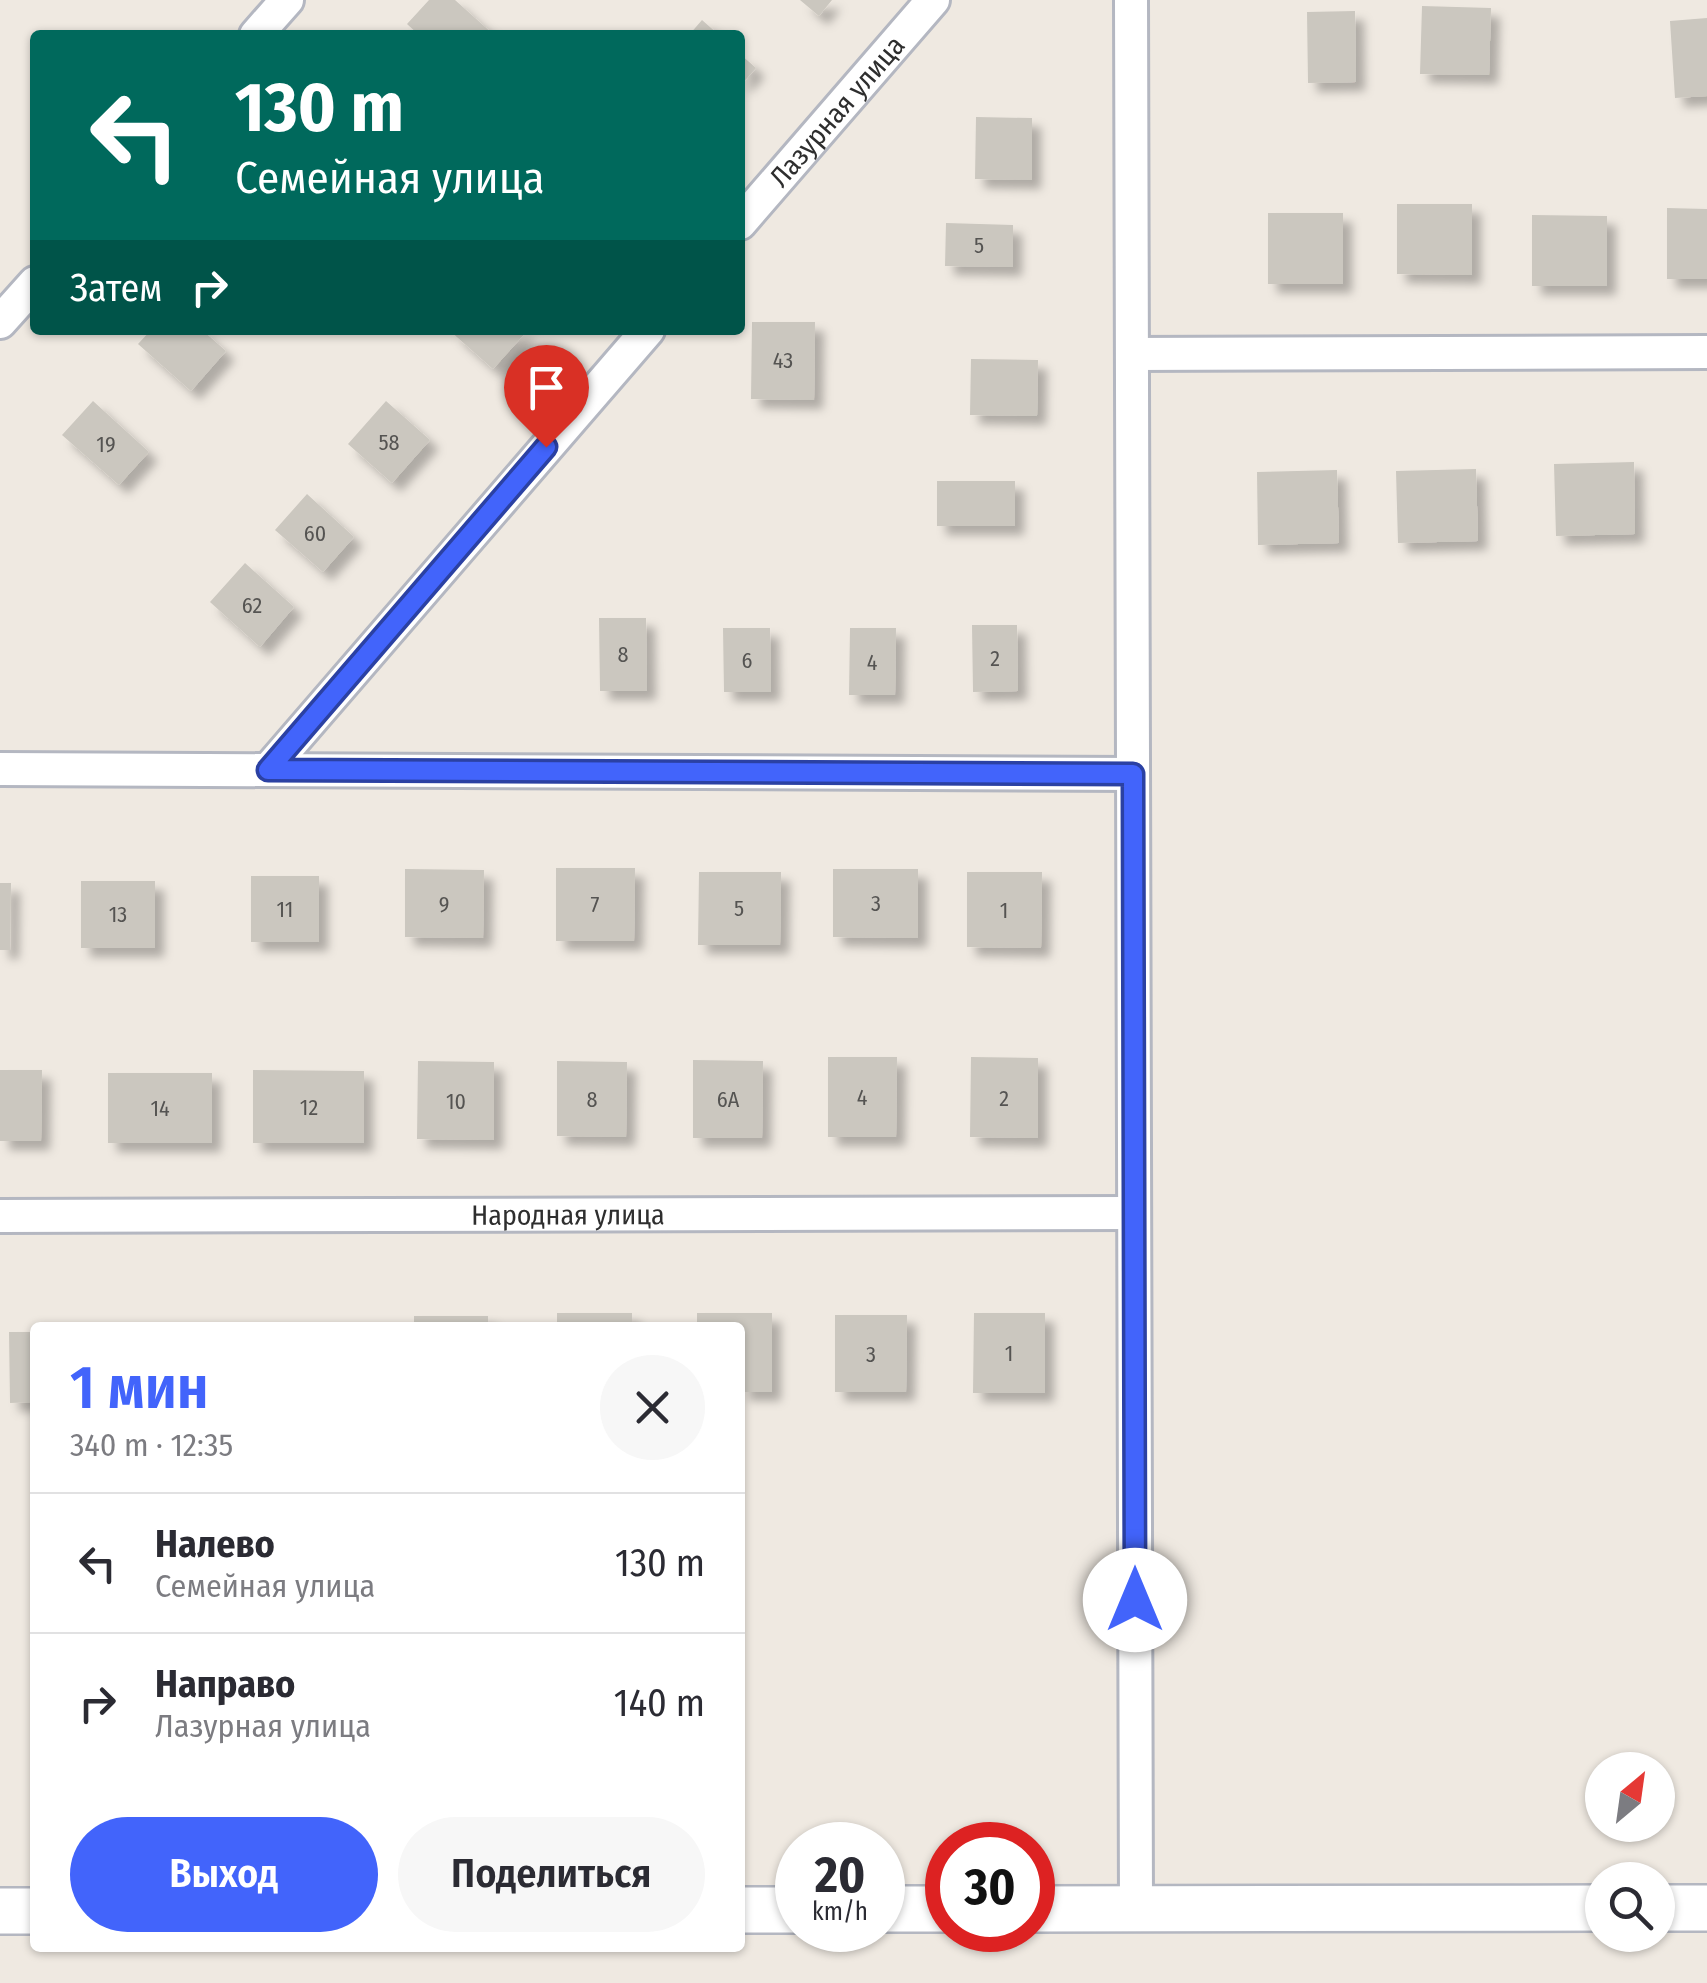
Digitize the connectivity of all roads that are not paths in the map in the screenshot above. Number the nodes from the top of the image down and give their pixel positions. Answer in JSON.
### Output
{"nodes":[{"id":1,"x":287,"y":0,"type":"edge"},
{"id":2,"x":933,"y":0,"type":"edge"},
{"id":3,"x":1131,"y":0,"type":"edge"},
{"id":4,"x":260,"y":30,"type":"edge"},
{"id":5,"x":745,"y":217,"type":"edge"},
{"id":6,"x":30,"y":289,"type":"edge"},
{"id":7,"x":0,"y":322,"type":"edge"},
{"id":8,"x":644,"y":335,"type":"edge"},
{"id":9,"x":1707,"y":352,"type":"edge"},
{"id":10,"x":1132,"y":354,"type":"junction"},
{"id":11,"x":0,"y":769,"type":"edge"},
{"id":12,"x":268,"y":770,"type":"junction"},
{"id":13,"x":1133,"y":774,"type":"junction"},
{"id":14,"x":1134,"y":1213,"type":"junction"},
{"id":15,"x":0,"y":1216,"type":"edge"},
{"id":16,"x":1585,"y":1908,"type":"edge"},
{"id":17,"x":1675,"y":1908,"type":"edge"},
{"id":18,"x":1707,"y":1908,"type":"edge"},
{"id":19,"x":1055,"y":1909,"type":"edge"},
{"id":20,"x":1136,"y":1909,"type":"junction"},
{"id":21,"x":745,"y":1910,"type":"edge"},
{"id":22,"x":775,"y":1910,"type":"edge"},
{"id":23,"x":0,"y":1911,"type":"edge"},
{"id":24,"x":30,"y":1911,"type":"edge"}],
"edges":[{"from":1,"to":4,"type":"street"},
{"from":2,"to":5,"type":"street","name":"Лазурная улица"},
{"from":3,"to":10,"type":"street"},
{"from":6,"to":7,"type":"street"},
{"from":8,"to":12,"type":"street"},
{"from":9,"to":10,"type":"street"},
{"from":10,"to":13,"type":"street"},
{"from":11,"to":12,"type":"street"},
{"from":12,"to":13,"type":"street"},
{"from":13,"to":14,"type":"street"},
{"from":14,"to":15,"type":"street","name":"Народная улица"},
{"from":14,"to":20,"type":"street"},
{"from":16,"to":20,"type":"main road"},
{"from":17,"to":18,"type":"main road"},
{"from":19,"to":20,"type":"main road"},
{"from":21,"to":22,"type":"main road"},
{"from":23,"to":24,"type":"main road"}]}
